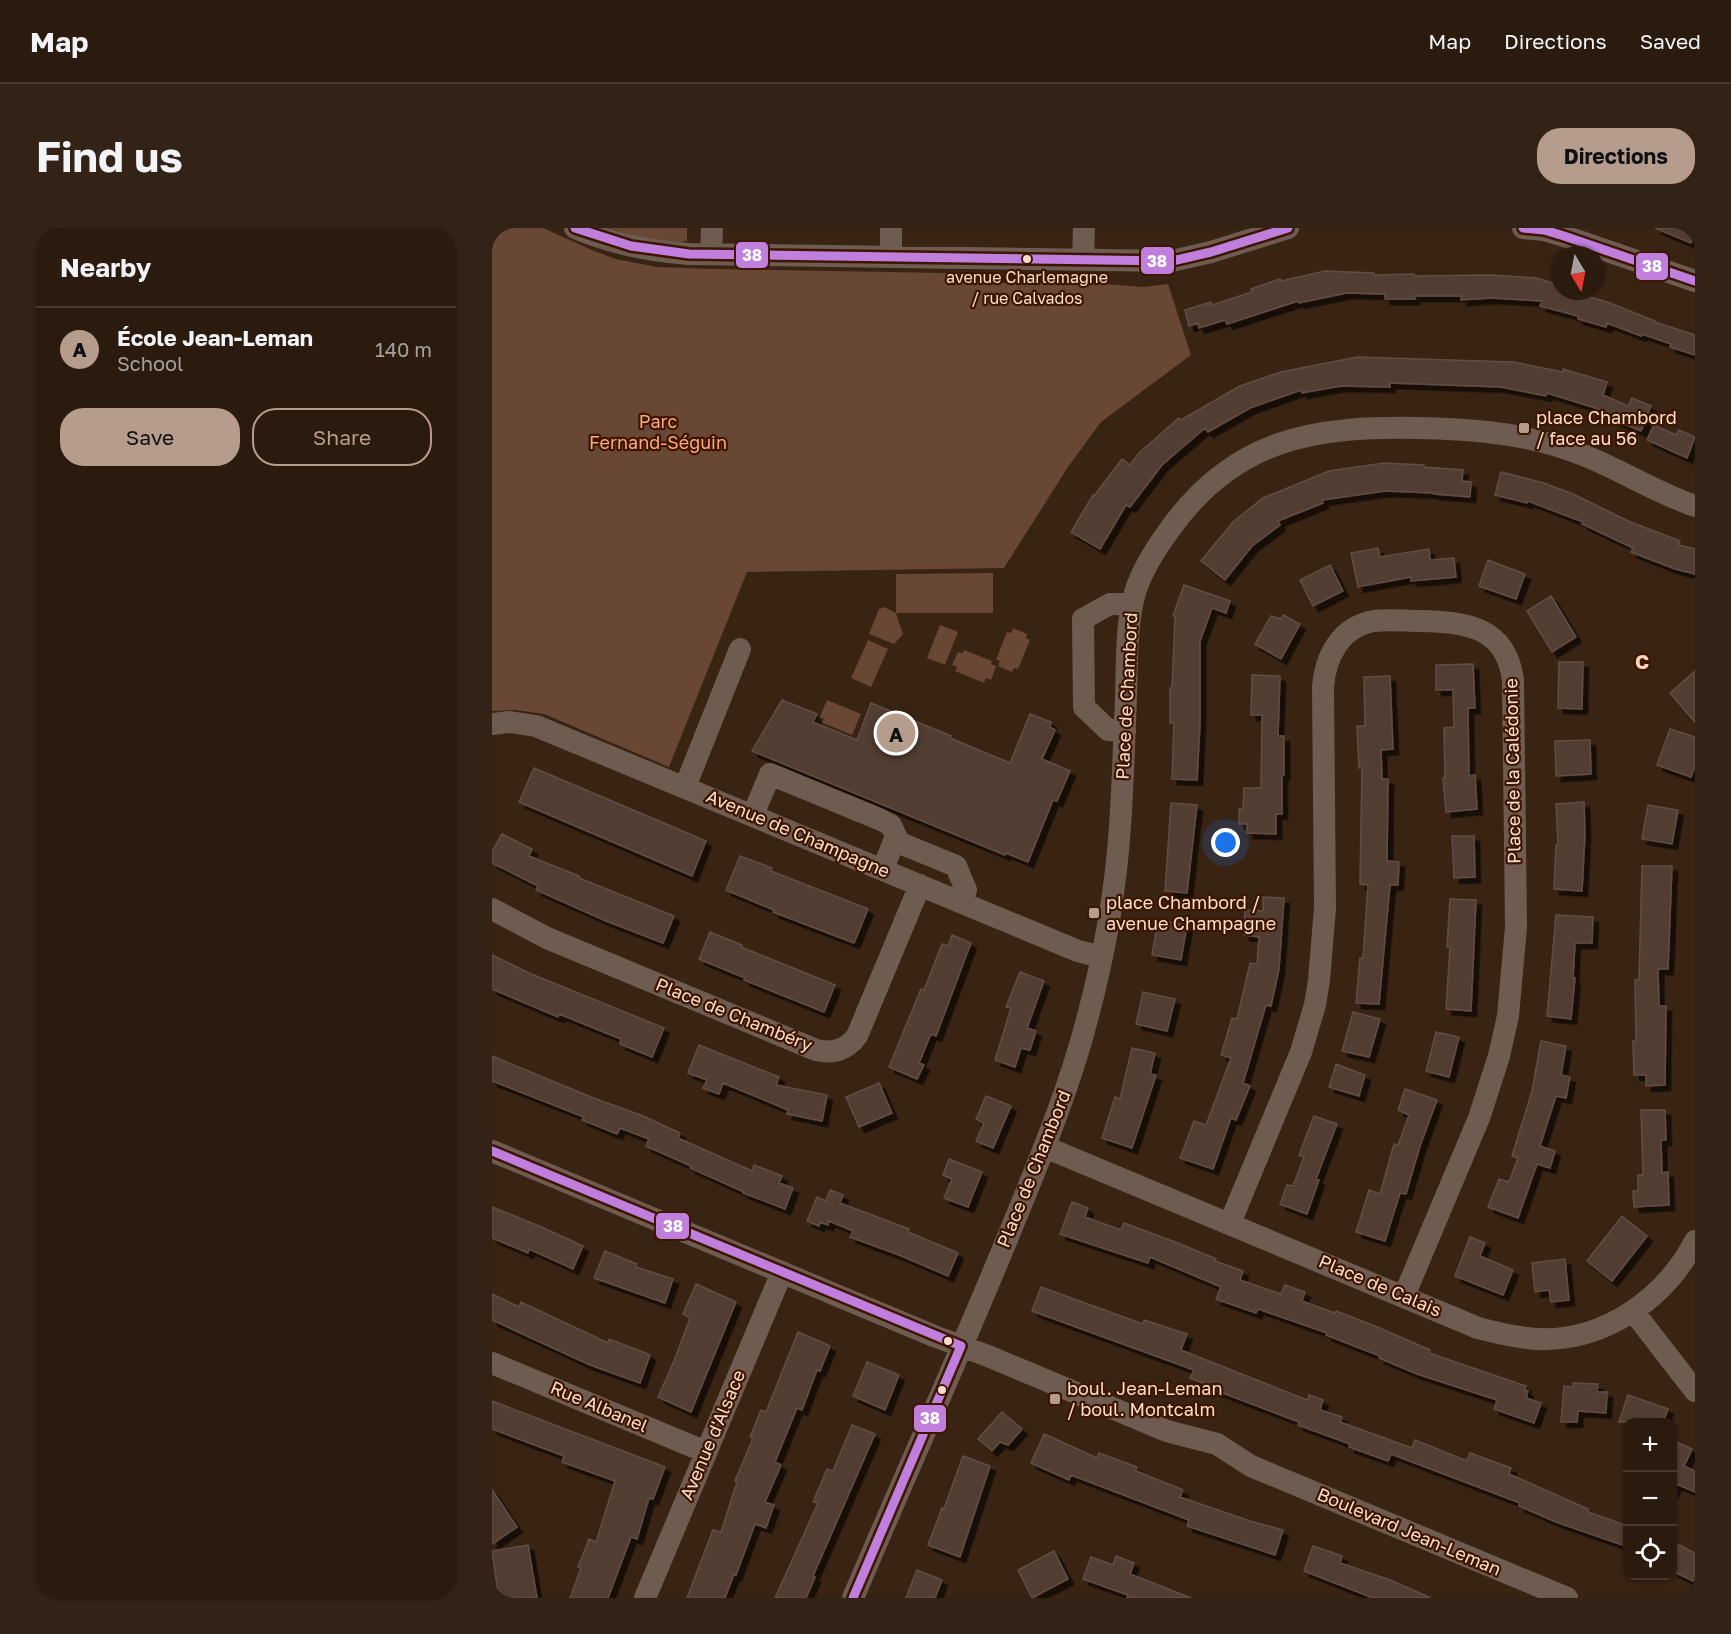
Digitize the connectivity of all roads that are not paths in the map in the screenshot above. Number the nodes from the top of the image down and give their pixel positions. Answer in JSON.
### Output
{"nodes":[{"id":1,"x":575,"y":228,"type":"edge"},
{"id":2,"x":712,"y":228,"type":"edge"},
{"id":3,"x":891,"y":228,"type":"edge"},
{"id":4,"x":1084,"y":228,"type":"edge"},
{"id":5,"x":1288,"y":228,"type":"edge"},
{"id":6,"x":1523,"y":228,"type":"edge"},
{"id":7,"x":711,"y":254,"type":"junction"},
{"id":8,"x":891,"y":257,"type":"junction"},
{"id":9,"x":1083,"y":260,"type":"junction"},
{"id":10,"x":1695,"y":281,"type":"edge"},
{"id":11,"x":1695,"y":506,"type":"edge"},
{"id":12,"x":1132,"y":604,"type":"junction"},
{"id":13,"x":740,"y":649,"type":"dead end"},
{"id":14,"x":492,"y":724,"type":"edge"},
{"id":15,"x":1125,"y":731,"type":"junction"},
{"id":16,"x":685,"y":787,"type":"junction"},
{"id":17,"x":753,"y":815,"type":"junction"},
{"id":18,"x":895,"y":841,"type":"junction"},
{"id":19,"x":882,"y":869,"type":"junction"},
{"id":20,"x":920,"y":885,"type":"junction"},
{"id":21,"x":962,"y":902,"type":"junction"},
{"id":22,"x":492,"y":909,"type":"edge"},
{"id":23,"x":1102,"y":957,"type":"junction"},
{"id":24,"x":1045,"y":1147,"type":"junction"},
{"id":25,"x":492,"y":1151,"type":"edge"},
{"id":26,"x":1230,"y":1223,"type":"junction"},
{"id":27,"x":1695,"y":1240,"type":"edge"},
{"id":28,"x":782,"y":1272,"type":"junction"},
{"id":29,"x":1404,"y":1296,"type":"junction"},
{"id":30,"x":1633,"y":1311,"type":"junction"},
{"id":31,"x":961,"y":1346,"type":"junction"},
{"id":32,"x":492,"y":1363,"type":"edge"},
{"id":33,"x":1695,"y":1391,"type":"edge"},
{"id":34,"x":706,"y":1452,"type":"junction"},
{"id":35,"x":645,"y":1598,"type":"edge"},
{"id":36,"x":854,"y":1598,"type":"edge"},
{"id":37,"x":1567,"y":1598,"type":"edge"}],
"edges":[{"from":1,"to":7,"type":"street"},
{"from":2,"to":7,"type":"street"},
{"from":3,"to":8,"type":"street"},
{"from":4,"to":9,"type":"street"},
{"from":5,"to":9,"type":"street"},
{"from":6,"to":10,"type":"street"},
{"from":7,"to":8,"type":"street"},
{"from":8,"to":9,"type":"street"},
{"from":11,"to":12,"type":"street","name":"Place de Chambord"},
{"from":12,"to":15,"type":"street","name":"Place de Chambord"},
{"from":12,"to":15,"type":"street"},
{"from":13,"to":16,"type":"street"},
{"from":14,"to":16,"type":"street","name":"Avenue de Champagne"},
{"from":15,"to":23,"type":"street","name":"Place de Chambord"},
{"from":16,"to":17,"type":"street","name":"Avenue de Champagne"},
{"from":17,"to":18,"type":"street"},
{"from":17,"to":19,"type":"street","name":"Avenue de Champagne"},
{"from":18,"to":19,"type":"street"},
{"from":18,"to":21,"type":"street"},
{"from":19,"to":20,"type":"street","name":"Avenue de Champagne"},
{"from":20,"to":21,"type":"street","name":"Avenue de Champagne"},
{"from":20,"to":22,"type":"street","name":"Place de Chambéry"},
{"from":21,"to":23,"type":"street","name":"Avenue de Champagne"},
{"from":23,"to":24,"type":"street","name":"Place de Chambord"},
{"from":24,"to":26,"type":"street","name":"Place de Calais"},
{"from":24,"to":31,"type":"street","name":"Place de Chambord"},
{"from":25,"to":28,"type":"street","name":"Boulevard Jean-Leman"},
{"from":26,"to":29,"type":"street","name":"Place de Calais"},
{"from":26,"to":29,"type":"street","name":"Place de la Calédonie"},
{"from":27,"to":30,"type":"street","name":"Place de Calais"},
{"from":28,"to":31,"type":"street","name":"Boulevard Jean-Leman"},
{"from":28,"to":34,"type":"street","name":"Avenue d'Alsace"},
{"from":29,"to":30,"type":"street","name":"Place de Calais"},
{"from":30,"to":33,"type":"street"},
{"from":31,"to":36,"type":"street","name":"Place de Chambord"},
{"from":31,"to":37,"type":"street","name":"Boulevard Jean-Leman"},
{"from":32,"to":34,"type":"street","name":"Rue Albanel"},
{"from":34,"to":35,"type":"street","name":"Avenue d'Alsace"}]}
